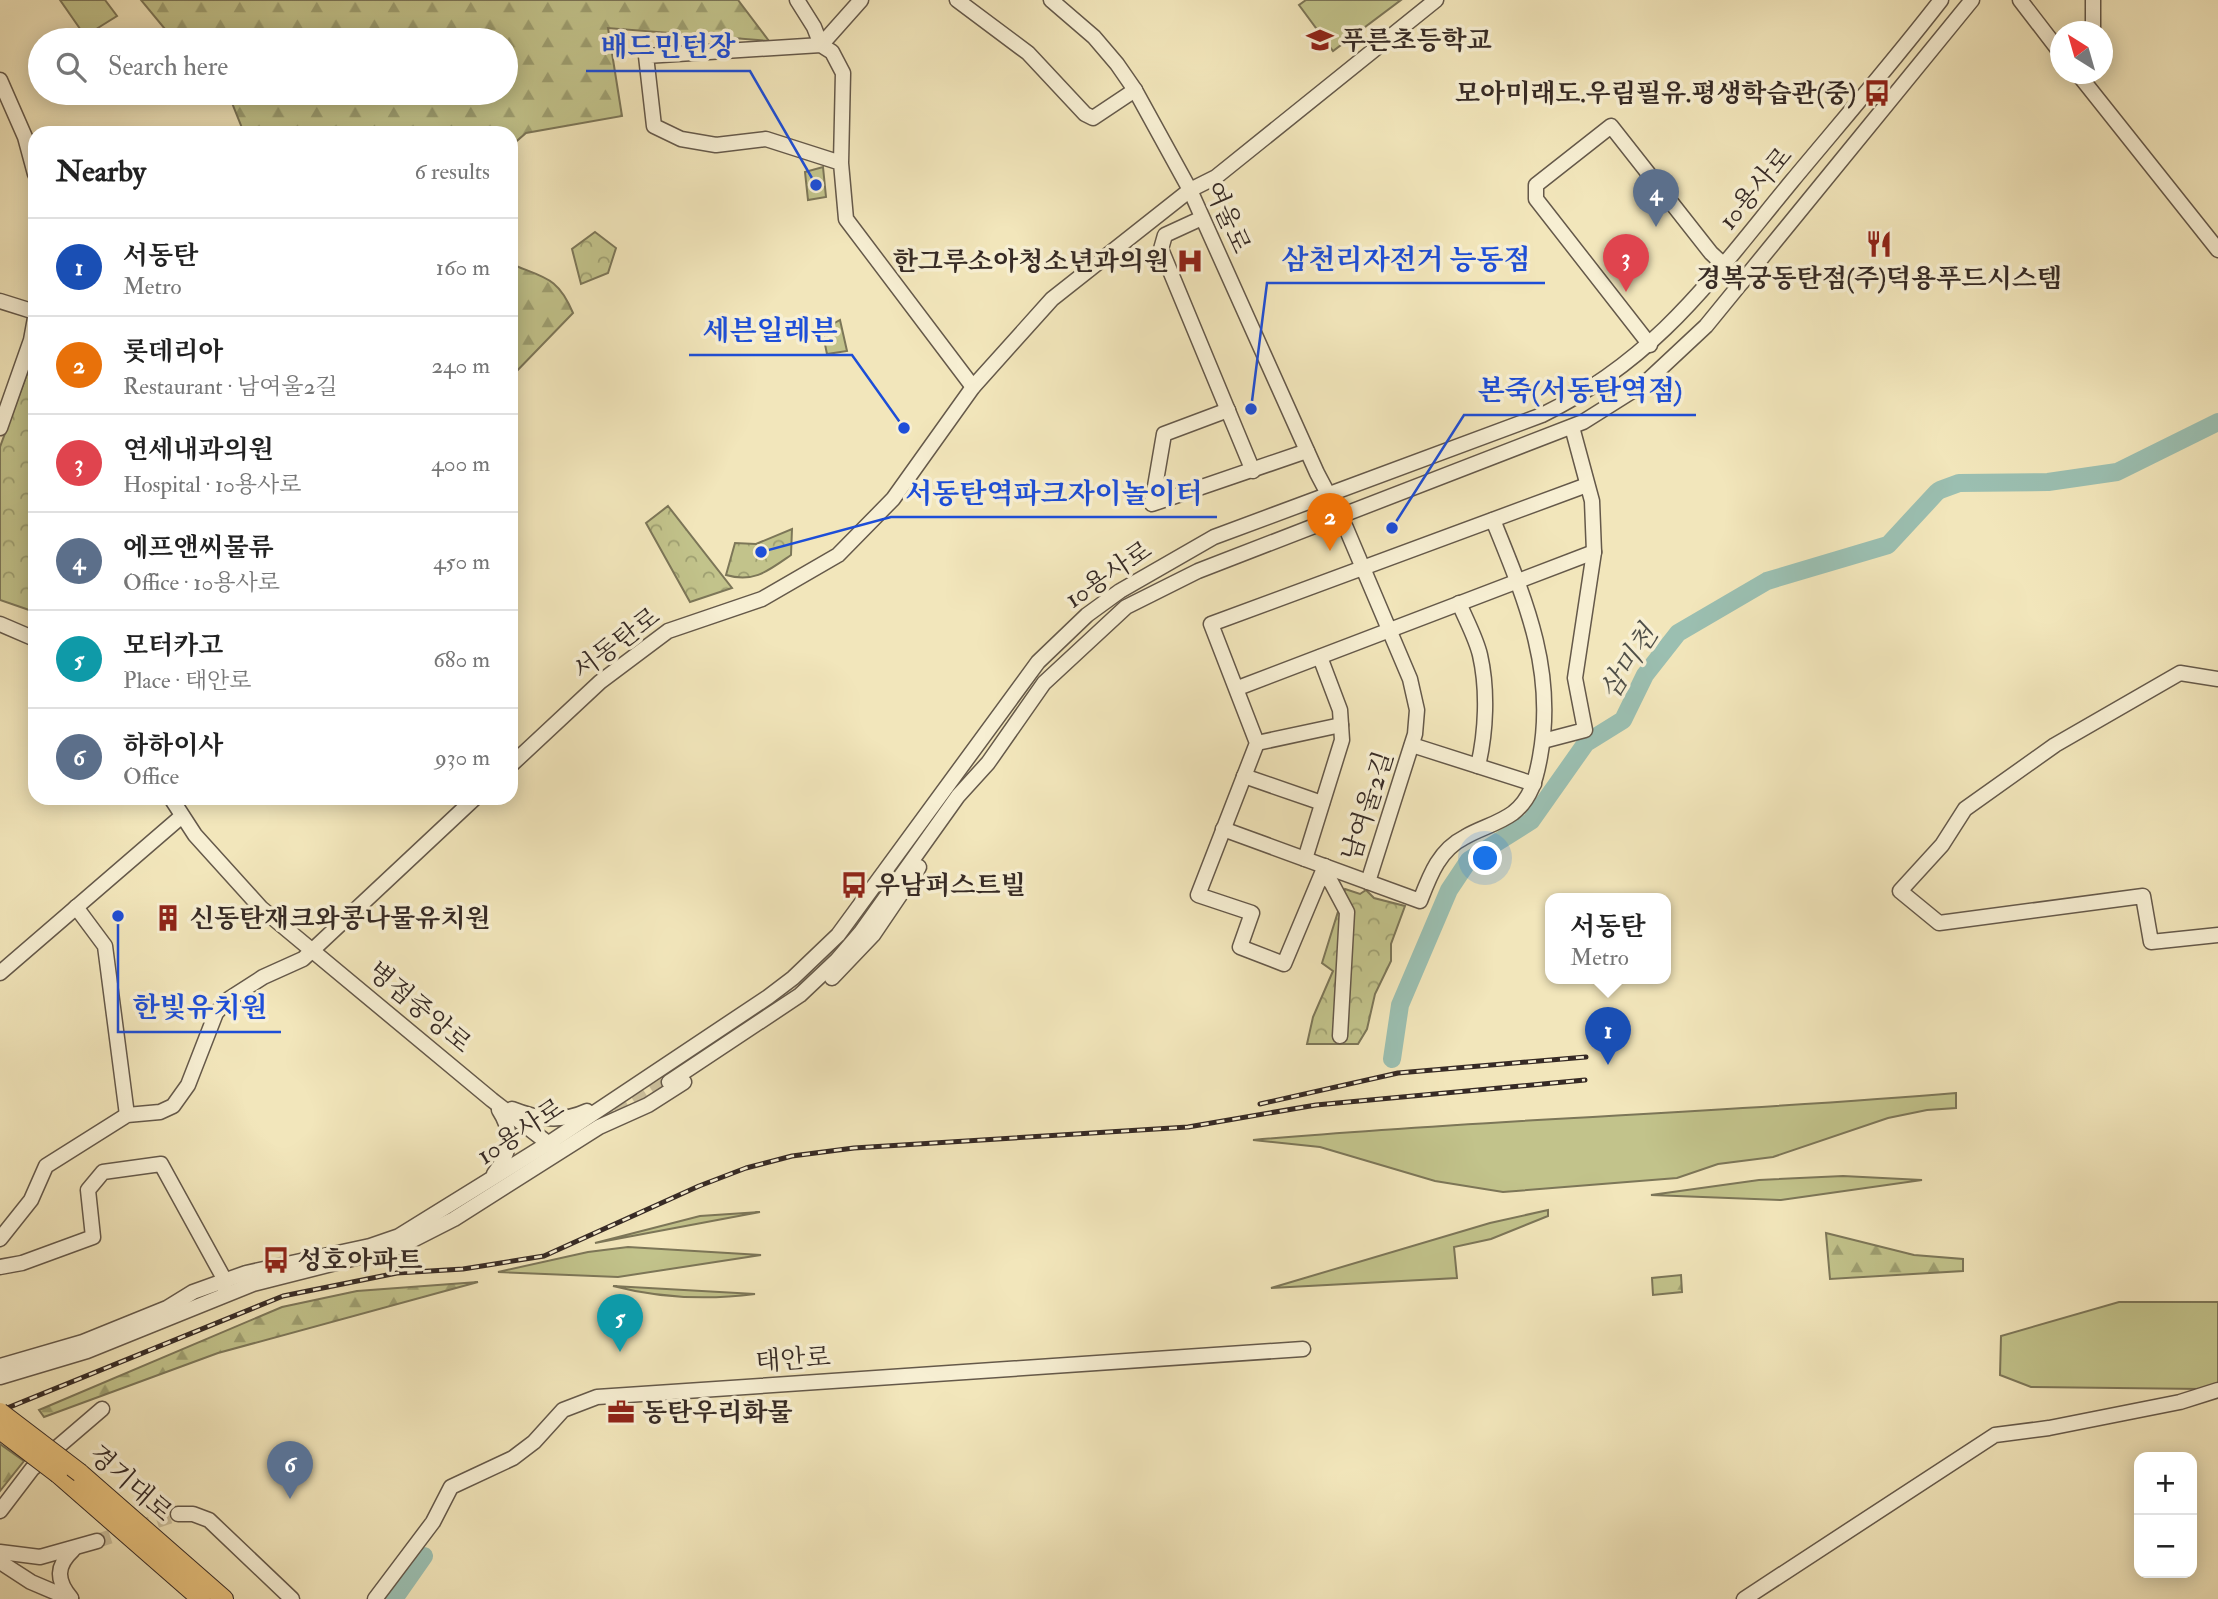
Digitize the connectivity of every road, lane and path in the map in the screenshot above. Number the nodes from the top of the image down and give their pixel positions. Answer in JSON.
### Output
{"nodes":[{"id":1,"x":797,"y":0,"type":"edge"},
{"id":2,"x":861,"y":0,"type":"edge"},
{"id":3,"x":957,"y":0,"type":"edge"},
{"id":4,"x":1051,"y":0,"type":"edge"},
{"id":5,"x":1436,"y":0,"type":"edge"},
{"id":6,"x":1941,"y":0,"type":"edge"},
{"id":7,"x":1972,"y":0,"type":"edge"},
{"id":8,"x":2020,"y":0,"type":"edge"},
{"id":9,"x":2093,"y":0,"type":"edge"},
{"id":10,"x":2093,"y":21,"type":"edge"},
{"id":11,"x":2050,"y":39,"type":"edge"},
{"id":12,"x":821,"y":45,"type":"junction"},
{"id":13,"x":0,"y":80,"type":"edge"},
{"id":14,"x":2092,"y":84,"type":"edge"},
{"id":15,"x":1135,"y":90,"type":"junction"},
{"id":16,"x":28,"y":148,"type":"edge"},
{"id":17,"x":841,"y":163,"type":"junction"},
{"id":18,"x":1190,"y":190,"type":"junction"},
{"id":19,"x":1202,"y":218,"type":"junction"},
{"id":20,"x":2218,"y":250,"type":"edge"},
{"id":21,"x":1723,"y":265,"type":"junction"},
{"id":22,"x":1742,"y":282,"type":"junction"},
{"id":23,"x":0,"y":301,"type":"edge"},
{"id":24,"x":28,"y":310,"type":"edge"},
{"id":25,"x":1650,"y":345,"type":"junction"},
{"id":26,"x":28,"y":349,"type":"edge"},
{"id":27,"x":973,"y":387,"type":"junction"},
{"id":28,"x":1228,"y":410,"type":"junction"},
{"id":29,"x":1572,"y":427,"type":"junction"},
{"id":30,"x":0,"y":428,"type":"edge"},
{"id":31,"x":1307,"y":451,"type":"junction"},
{"id":32,"x":1253,"y":471,"type":"junction"},
{"id":33,"x":1587,"y":485,"type":"junction"},
{"id":34,"x":1328,"y":495,"type":"junction"},
{"id":35,"x":1340,"y":518,"type":"junction"},
{"id":36,"x":1493,"y":520,"type":"junction"},
{"id":37,"x":1594,"y":552,"type":"junction"},
{"id":38,"x":1362,"y":568,"type":"junction"},
{"id":39,"x":1517,"y":581,"type":"junction"},
{"id":40,"x":1460,"y":603,"type":"junction"},
{"id":41,"x":0,"y":624,"type":"edge"},
{"id":42,"x":1389,"y":630,"type":"junction"},
{"id":43,"x":28,"y":636,"type":"edge"},
{"id":44,"x":1320,"y":657,"type":"junction"},
{"id":45,"x":2218,"y":679,"type":"edge"},
{"id":46,"x":1238,"y":688,"type":"junction"},
{"id":47,"x":1341,"y":725,"type":"junction"},
{"id":48,"x":1543,"y":741,"type":"junction"},
{"id":49,"x":1257,"y":743,"type":"junction"},
{"id":50,"x":1412,"y":746,"type":"junction"},
{"id":51,"x":518,"y":758,"type":"edge"},
{"id":52,"x":1478,"y":766,"type":"junction"},
{"id":53,"x":960,"y":771,"type":"junction"},
{"id":54,"x":1244,"y":776,"type":"junction"},
{"id":55,"x":974,"y":781,"type":"junction"},
{"id":56,"x":1534,"y":784,"type":"junction"},
{"id":57,"x":1322,"y":803,"type":"junction"},
{"id":58,"x":175,"y":805,"type":"edge"},
{"id":59,"x":467,"y":805,"type":"edge"},
{"id":60,"x":182,"y":816,"type":"junction"},
{"id":61,"x":1223,"y":829,"type":"junction"},
{"id":62,"x":1305,"y":859,"type":"junction"},
{"id":63,"x":1323,"y":871,"type":"junction"},
{"id":64,"x":1368,"y":882,"type":"junction"},
{"id":65,"x":76,"y":907,"type":"junction"},
{"id":66,"x":2218,"y":935,"type":"edge"},
{"id":67,"x":313,"y":949,"type":"junction"},
{"id":68,"x":0,"y":973,"type":"edge"},
{"id":69,"x":1340,"y":1036,"type":"dead end"},
{"id":70,"x":634,"y":1084,"type":"junction"},
{"id":71,"x":492,"y":1100,"type":"junction"},
{"id":72,"x":607,"y":1102,"type":"junction"},
{"id":73,"x":648,"y":1105,"type":"junction"},
{"id":74,"x":127,"y":1115,"type":"junction"},
{"id":75,"x":554,"y":1147,"type":"junction"},
{"id":76,"x":472,"y":1192,"type":"junction"},
{"id":77,"x":0,"y":1240,"type":"edge"},
{"id":78,"x":0,"y":1268,"type":"edge"},
{"id":79,"x":225,"y":1288,"type":"junction"},
{"id":80,"x":1303,"y":1349,"type":"dead end"},
{"id":81,"x":0,"y":1366,"type":"edge"},
{"id":82,"x":15,"y":1372,"type":"junction"},
{"id":83,"x":0,"y":1377,"type":"edge"},
{"id":84,"x":2218,"y":1390,"type":"edge"},
{"id":85,"x":102,"y":1409,"type":"dead end"},
{"id":86,"x":0,"y":1412,"type":"edge"},
{"id":87,"x":0,"y":1430,"type":"edge"},
{"id":88,"x":0,"y":1511,"type":"edge"},
{"id":89,"x":178,"y":1514,"type":"tunnel mouth"},
{"id":90,"x":97,"y":1541,"type":"tunnel mouth"},
{"id":91,"x":74,"y":1549,"type":"junction"},
{"id":92,"x":0,"y":1552,"type":"edge"},
{"id":93,"x":55,"y":1555,"type":"junction"},
{"id":94,"x":0,"y":1562,"type":"edge"},
{"id":95,"x":31,"y":1582,"type":"junction"},
{"id":96,"x":71,"y":1599,"type":"edge"},
{"id":97,"x":201,"y":1599,"type":"edge"},
{"id":98,"x":224,"y":1599,"type":"edge"},
{"id":99,"x":292,"y":1599,"type":"edge"},
{"id":100,"x":375,"y":1599,"type":"edge"},
{"id":101,"x":1744,"y":1599,"type":"edge"}],
"edges":[{"from":1,"to":12,"type":"street"},
{"from":2,"to":12,"type":"street"},
{"from":3,"to":15,"type":"street"},
{"from":4,"to":15,"type":"street","name":"여울로"},
{"from":5,"to":18,"type":"street","name":"서동탄로"},
{"from":6,"to":21,"type":"street","name":"10용사로"},
{"from":7,"to":22,"type":"street","name":"10용사로"},
{"from":8,"to":11,"type":"street"},
{"from":9,"to":10,"type":"street"},
{"from":12,"to":17,"type":"street"},
{"from":12,"to":17,"type":"street"},
{"from":13,"to":16,"type":"street"},
{"from":14,"to":20,"type":"street"},
{"from":15,"to":18,"type":"street","name":"여울로"},
{"from":17,"to":27,"type":"street"},
{"from":18,"to":19,"type":"street","name":"여울로"},
{"from":18,"to":27,"type":"street","name":"서동탄로"},
{"from":19,"to":28,"type":"street"},
{"from":19,"to":31,"type":"street","name":"여울로"},
{"from":21,"to":22,"type":"street"},
{"from":21,"to":25,"type":"street","name":"10용사로"},
{"from":21,"to":25,"type":"street"},
{"from":22,"to":29,"type":"street","name":"10용사로"},
{"from":23,"to":24,"type":"street"},
{"from":25,"to":34,"type":"street","name":"10용사로"},
{"from":26,"to":30,"type":"street"},
{"from":27,"to":51,"type":"street","name":"서동탄로"},
{"from":28,"to":32,"type":"street"},
{"from":28,"to":32,"type":"street"},
{"from":29,"to":33,"type":"street"},
{"from":29,"to":35,"type":"street","name":"10용사로"},
{"from":31,"to":32,"type":"street"},
{"from":31,"to":34,"type":"street","name":"여울로"},
{"from":33,"to":36,"type":"street"},
{"from":33,"to":37,"type":"street"},
{"from":34,"to":35,"type":"street","name":"여울로"},
{"from":34,"to":53,"type":"street","name":"10용사로"},
{"from":35,"to":38,"type":"street","name":"남여울2길"},
{"from":35,"to":55,"type":"street","name":"10용사로"},
{"from":36,"to":38,"type":"street"},
{"from":36,"to":39,"type":"street"},
{"from":37,"to":39,"type":"street"},
{"from":37,"to":48,"type":"street"},
{"from":38,"to":42,"type":"street","name":"남여울2길"},
{"from":38,"to":46,"type":"street"},
{"from":39,"to":40,"type":"street"},
{"from":39,"to":48,"type":"street"},
{"from":40,"to":42,"type":"street"},
{"from":40,"to":52,"type":"street"},
{"from":41,"to":43,"type":"street"},
{"from":42,"to":44,"type":"street"},
{"from":42,"to":50,"type":"street","name":"남여울2길"},
{"from":44,"to":46,"type":"street"},
{"from":44,"to":47,"type":"street"},
{"from":45,"to":66,"type":"street"},
{"from":46,"to":49,"type":"street"},
{"from":47,"to":49,"type":"street"},
{"from":47,"to":57,"type":"street"},
{"from":48,"to":56,"type":"street"},
{"from":49,"to":54,"type":"street"},
{"from":50,"to":52,"type":"street","name":"남여울2길"},
{"from":50,"to":64,"type":"street","name":"남여울2길"},
{"from":52,"to":56,"type":"street","name":"남여울2길"},
{"from":53,"to":55,"type":"street","name":"10용사로"},
{"from":53,"to":70,"type":"street","name":"10용사로"},
{"from":54,"to":57,"type":"street"},
{"from":54,"to":61,"type":"street"},
{"from":55,"to":73,"type":"street","name":"10용사로"},
{"from":56,"to":64,"type":"street"},
{"from":57,"to":62,"type":"street"},
{"from":58,"to":60,"type":"street","name":"병점중앙로"},
{"from":59,"to":67,"type":"street"},
{"from":60,"to":65,"type":"street"},
{"from":60,"to":67,"type":"street","name":"병점중앙로"},
{"from":61,"to":62,"type":"street"},
{"from":61,"to":63,"type":"street"},
{"from":62,"to":63,"type":"street"},
{"from":63,"to":64,"type":"street"},
{"from":63,"to":69,"type":"street"},
{"from":65,"to":68,"type":"street"},
{"from":65,"to":74,"type":"street"},
{"from":67,"to":71,"type":"street","name":"병점중앙로"},
{"from":67,"to":74,"type":"street"},
{"from":70,"to":72,"type":"street","name":"10용사로"},
{"from":70,"to":73,"type":"street"},
{"from":71,"to":72,"type":"street"},
{"from":71,"to":75,"type":"street","name":"병점중앙로"},
{"from":71,"to":76,"type":"street"},
{"from":72,"to":75,"type":"street","name":"10용사로"},
{"from":73,"to":75,"type":"street","name":"10용사로"},
{"from":74,"to":77,"type":"street"},
{"from":75,"to":76,"type":"street","name":"10용사로"},
{"from":75,"to":79,"type":"street","name":"10용사로"},
{"from":76,"to":79,"type":"street","name":"10용사로"},
{"from":78,"to":79,"type":"street"},
{"from":79,"to":81,"type":"street","name":"10용사로"},
{"from":79,"to":82,"type":"street","name":"10용사로"},
{"from":80,"to":100,"type":"street","name":"태안로"},
{"from":81,"to":82,"type":"street"},
{"from":82,"to":83,"type":"street","name":"10용사로"},
{"from":84,"to":101,"type":"street"},
{"from":85,"to":88,"type":"street"},
{"from":86,"to":98,"type":"main road","name":"경기대로","bridge":true},
{"from":87,"to":97,"type":"main road","name":"경기대로","bridge":true},
{"from":89,"to":99,"type":"street"},
{"from":90,"to":91,"type":"street"},
{"from":91,"to":93,"type":"street"},
{"from":91,"to":96,"type":"street"},
{"from":92,"to":93,"type":"street"},
{"from":93,"to":95,"type":"street"},
{"from":94,"to":95,"type":"street"},
{"from":95,"to":96,"type":"street"}]}
